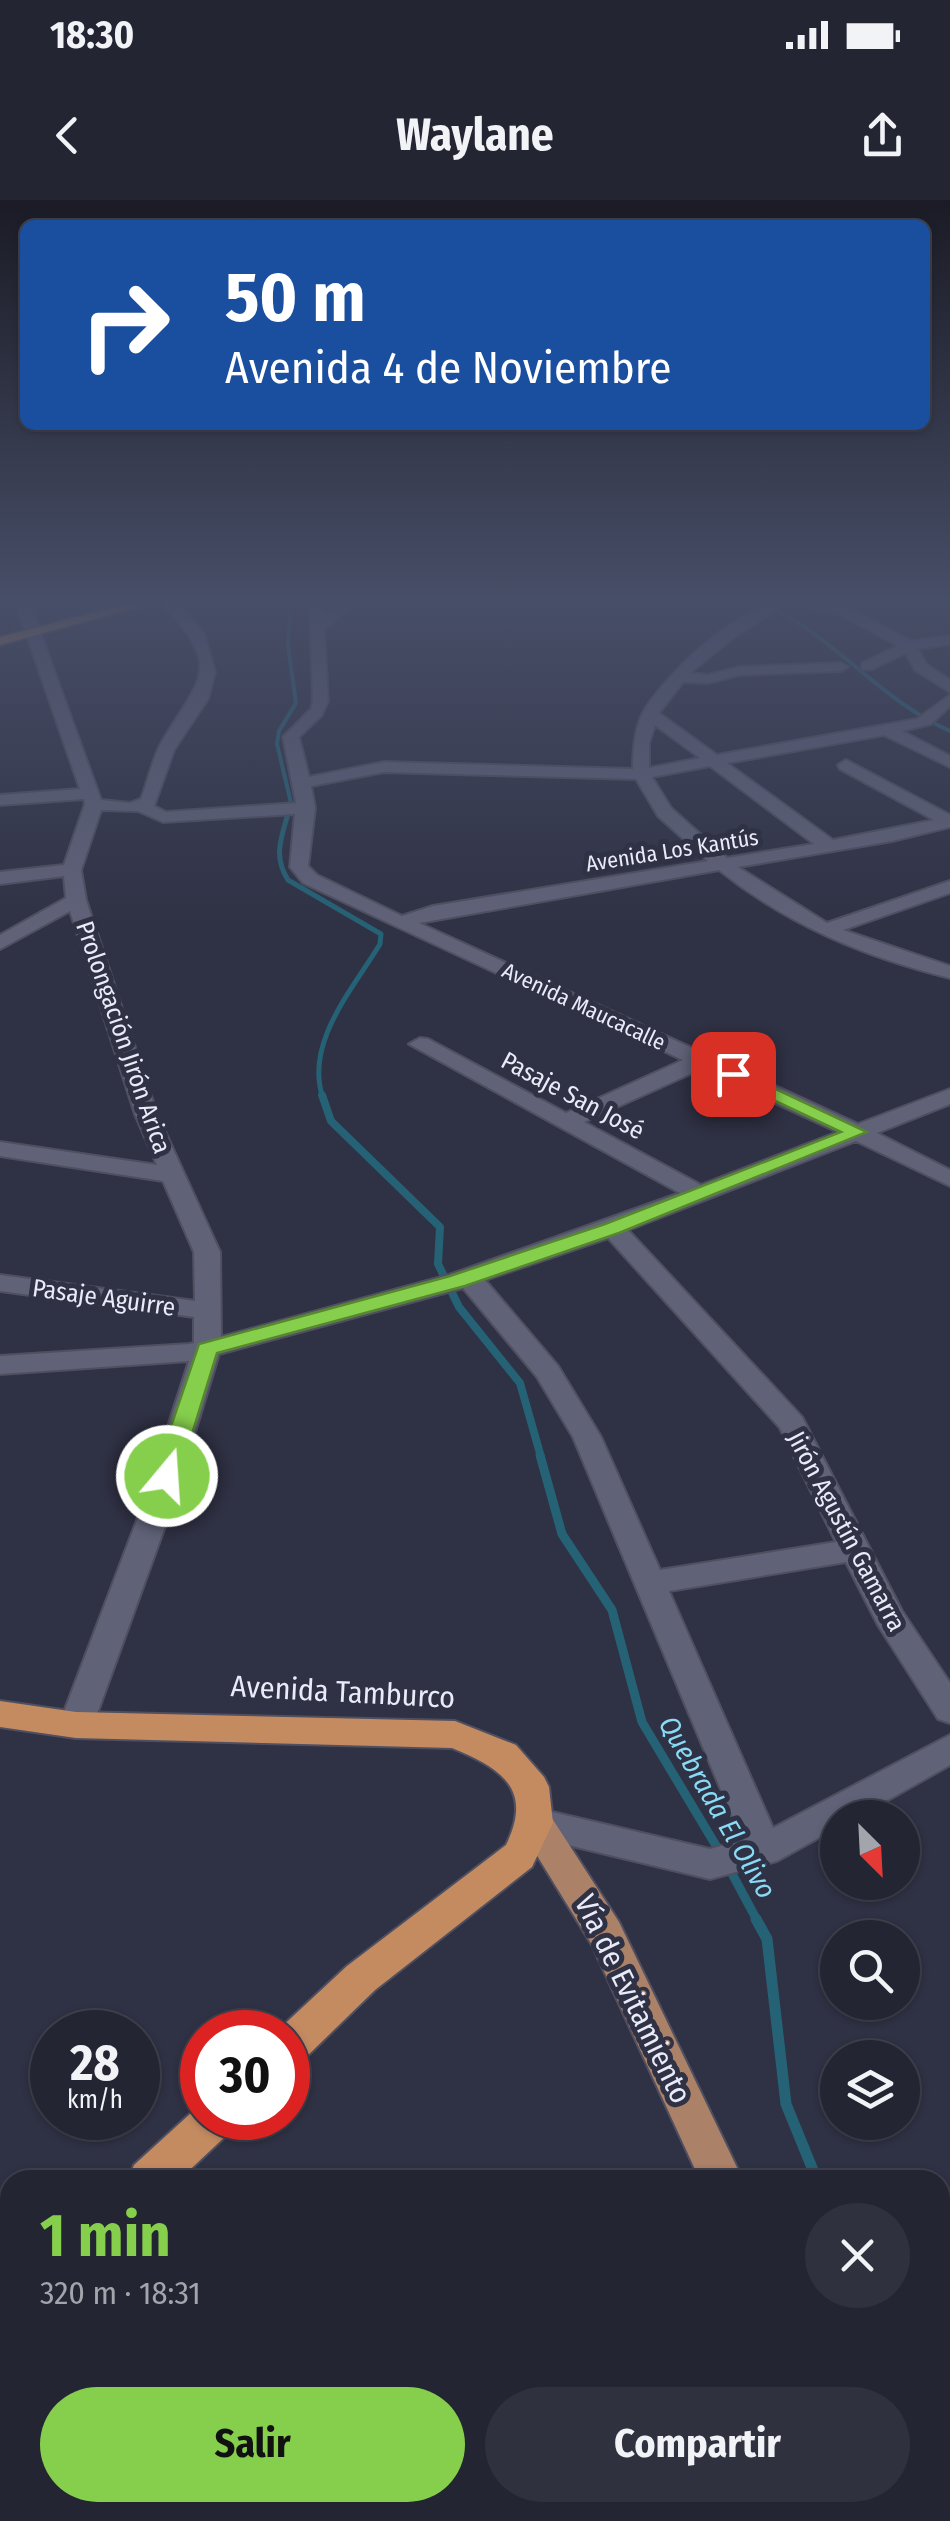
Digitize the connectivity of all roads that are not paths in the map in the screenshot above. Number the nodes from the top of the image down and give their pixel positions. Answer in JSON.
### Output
{"nodes":[{"id":1,"x":61,"y":712,"type":"edge"},
{"id":2,"x":191,"y":712,"type":"edge"},
{"id":3,"x":314,"y":712,"type":"edge"},
{"id":4,"x":936,"y":712,"type":"edge"},
{"id":5,"x":649,"y":713,"type":"joint"},
{"id":6,"x":885,"y":729,"type":"junction"},
{"id":7,"x":716,"y":762,"type":"junction"},
{"id":8,"x":950,"y":762,"type":"edge"},
{"id":9,"x":846,"y":766,"type":"dead end"},
{"id":10,"x":641,"y":774,"type":"junction"},
{"id":11,"x":302,"y":783,"type":"junction"},
{"id":12,"x":91,"y":799,"type":"junction"},
{"id":13,"x":0,"y":800,"type":"edge"},
{"id":14,"x":141,"y":806,"type":"junction"},
{"id":15,"x":295,"y":808,"type":"junction"},
{"id":16,"x":950,"y":822,"type":"edge"},
{"id":17,"x":830,"y":846,"type":"junction"},
{"id":18,"x":722,"y":864,"type":"junction"},
{"id":19,"x":72,"y":870,"type":"junction"},
{"id":20,"x":0,"y":878,"type":"edge"},
{"id":21,"x":950,"y":887,"type":"edge"},
{"id":22,"x":76,"y":900,"type":"junction"},
{"id":23,"x":402,"y":922,"type":"junction"},
{"id":24,"x":826,"y":930,"type":"junction"},
{"id":25,"x":0,"y":943,"type":"edge"},
{"id":26,"x":950,"y":972,"type":"edge"},
{"id":27,"x":420,"y":1044,"type":"dead end"},
{"id":28,"x":702,"y":1060,"type":"junction"},
{"id":29,"x":950,"y":1096,"type":"edge"},
{"id":30,"x":566,"y":1122,"type":"junction"},
{"id":31,"x":858,"y":1132,"type":"junction"},
{"id":32,"x":0,"y":1149,"type":"edge"},
{"id":33,"x":174,"y":1176,"type":"junction"},
{"id":34,"x":950,"y":1178,"type":"edge"},
{"id":35,"x":700,"y":1194,"type":"junction"},
{"id":36,"x":612,"y":1228,"type":"junction"},
{"id":37,"x":463,"y":1279,"type":"junction"},
{"id":38,"x":0,"y":1284,"type":"edge"},
{"id":39,"x":208,"y":1311,"type":"junction"},
{"id":40,"x":207,"y":1349,"type":"junction"},
{"id":41,"x":0,"y":1365,"type":"edge"},
{"id":42,"x":854,"y":1550,"type":"junction"},
{"id":43,"x":648,"y":1583,"type":"junction"},
{"id":44,"x":950,"y":1710,"type":"edge"},
{"id":45,"x":0,"y":1714,"type":"edge"},
{"id":46,"x":76,"y":1725,"type":"junction"},
{"id":47,"x":950,"y":1749,"type":"edge"},
{"id":48,"x":535,"y":1823,"type":"junction"},
{"id":49,"x":739,"y":1857,"type":"junction"},
{"id":50,"x":310,"y":2027,"type":"edge"},
{"id":51,"x":191,"y":2140,"type":"edge"},
{"id":52,"x":159,"y":2170,"type":"edge"},
{"id":53,"x":717,"y":2170,"type":"edge"}],
"edges":[{"from":1,"to":12,"type":"street"},
{"from":2,"to":14,"type":"street"},
{"from":3,"to":11,"type":"street","name":"Avenida Maucacalle"},
{"from":4,"to":6,"type":"street"},
{"from":5,"to":7,"type":"street"},
{"from":5,"to":10,"type":"street"},
{"from":6,"to":7,"type":"street"},
{"from":6,"to":8,"type":"street"},
{"from":7,"to":10,"type":"street"},
{"from":7,"to":17,"type":"street"},
{"from":9,"to":16,"type":"street"},
{"from":10,"to":11,"type":"street"},
{"from":10,"to":18,"type":"street"},
{"from":11,"to":15,"type":"street","name":"Avenida Maucacalle"},
{"from":12,"to":13,"type":"street"},
{"from":12,"to":14,"type":"street"},
{"from":12,"to":19,"type":"street","name":"Prolongación Jirón Arica"},
{"from":14,"to":15,"type":"street"},
{"from":15,"to":23,"type":"street","name":"Avenida Maucacalle"},
{"from":16,"to":17,"type":"street","name":"Avenida Los Kantús"},
{"from":17,"to":18,"type":"street","name":"Avenida Los Kantús"},
{"from":18,"to":23,"type":"street","name":"Avenida Los Kantús"},
{"from":18,"to":24,"type":"street"},
{"from":19,"to":20,"type":"street"},
{"from":19,"to":22,"type":"street","name":"Prolongación Jirón Arica"},
{"from":21,"to":24,"type":"street"},
{"from":22,"to":25,"type":"street"},
{"from":22,"to":33,"type":"street","name":"Prolongación Jirón Arica"},
{"from":23,"to":28,"type":"street","name":"Avenida Maucacalle"},
{"from":24,"to":26,"type":"street"},
{"from":27,"to":30,"type":"street","name":"Pasaje San José"},
{"from":28,"to":30,"type":"street"},
{"from":28,"to":31,"type":"street","name":"Avenida Maucacalle"},
{"from":29,"to":31,"type":"street"},
{"from":30,"to":35,"type":"street","name":"Pasaje San José"},
{"from":31,"to":34,"type":"street","name":"Avenida Maucacalle"},
{"from":31,"to":35,"type":"street"},
{"from":32,"to":33,"type":"street"},
{"from":33,"to":39,"type":"street","name":"Prolongación Jirón Arica"},
{"from":35,"to":36,"type":"street"},
{"from":36,"to":37,"type":"street"},
{"from":36,"to":42,"type":"street","name":"Jirón Agustín Gamarra"},
{"from":37,"to":40,"type":"street"},
{"from":37,"to":43,"type":"street"},
{"from":38,"to":39,"type":"street","name":"Pasaje Aguirre"},
{"from":39,"to":40,"type":"street","name":"Prolongación Jirón Arica"},
{"from":40,"to":41,"type":"street"},
{"from":40,"to":46,"type":"street","name":"Prolongación Jirón Arica"},
{"from":42,"to":43,"type":"street"},
{"from":42,"to":44,"type":"street","name":"Jirón Agustín Gamarra"},
{"from":43,"to":49,"type":"street"},
{"from":45,"to":46,"type":"highway","name":"Avenida Tamburco"},
{"from":46,"to":48,"type":"highway","name":"Avenida Tamburco"},
{"from":47,"to":49,"type":"street"},
{"from":48,"to":49,"type":"street"},
{"from":48,"to":50,"type":"highway"},
{"from":48,"to":53,"type":"main road","name":"Vía de Evitamiento"},
{"from":51,"to":52,"type":"highway"}]}
